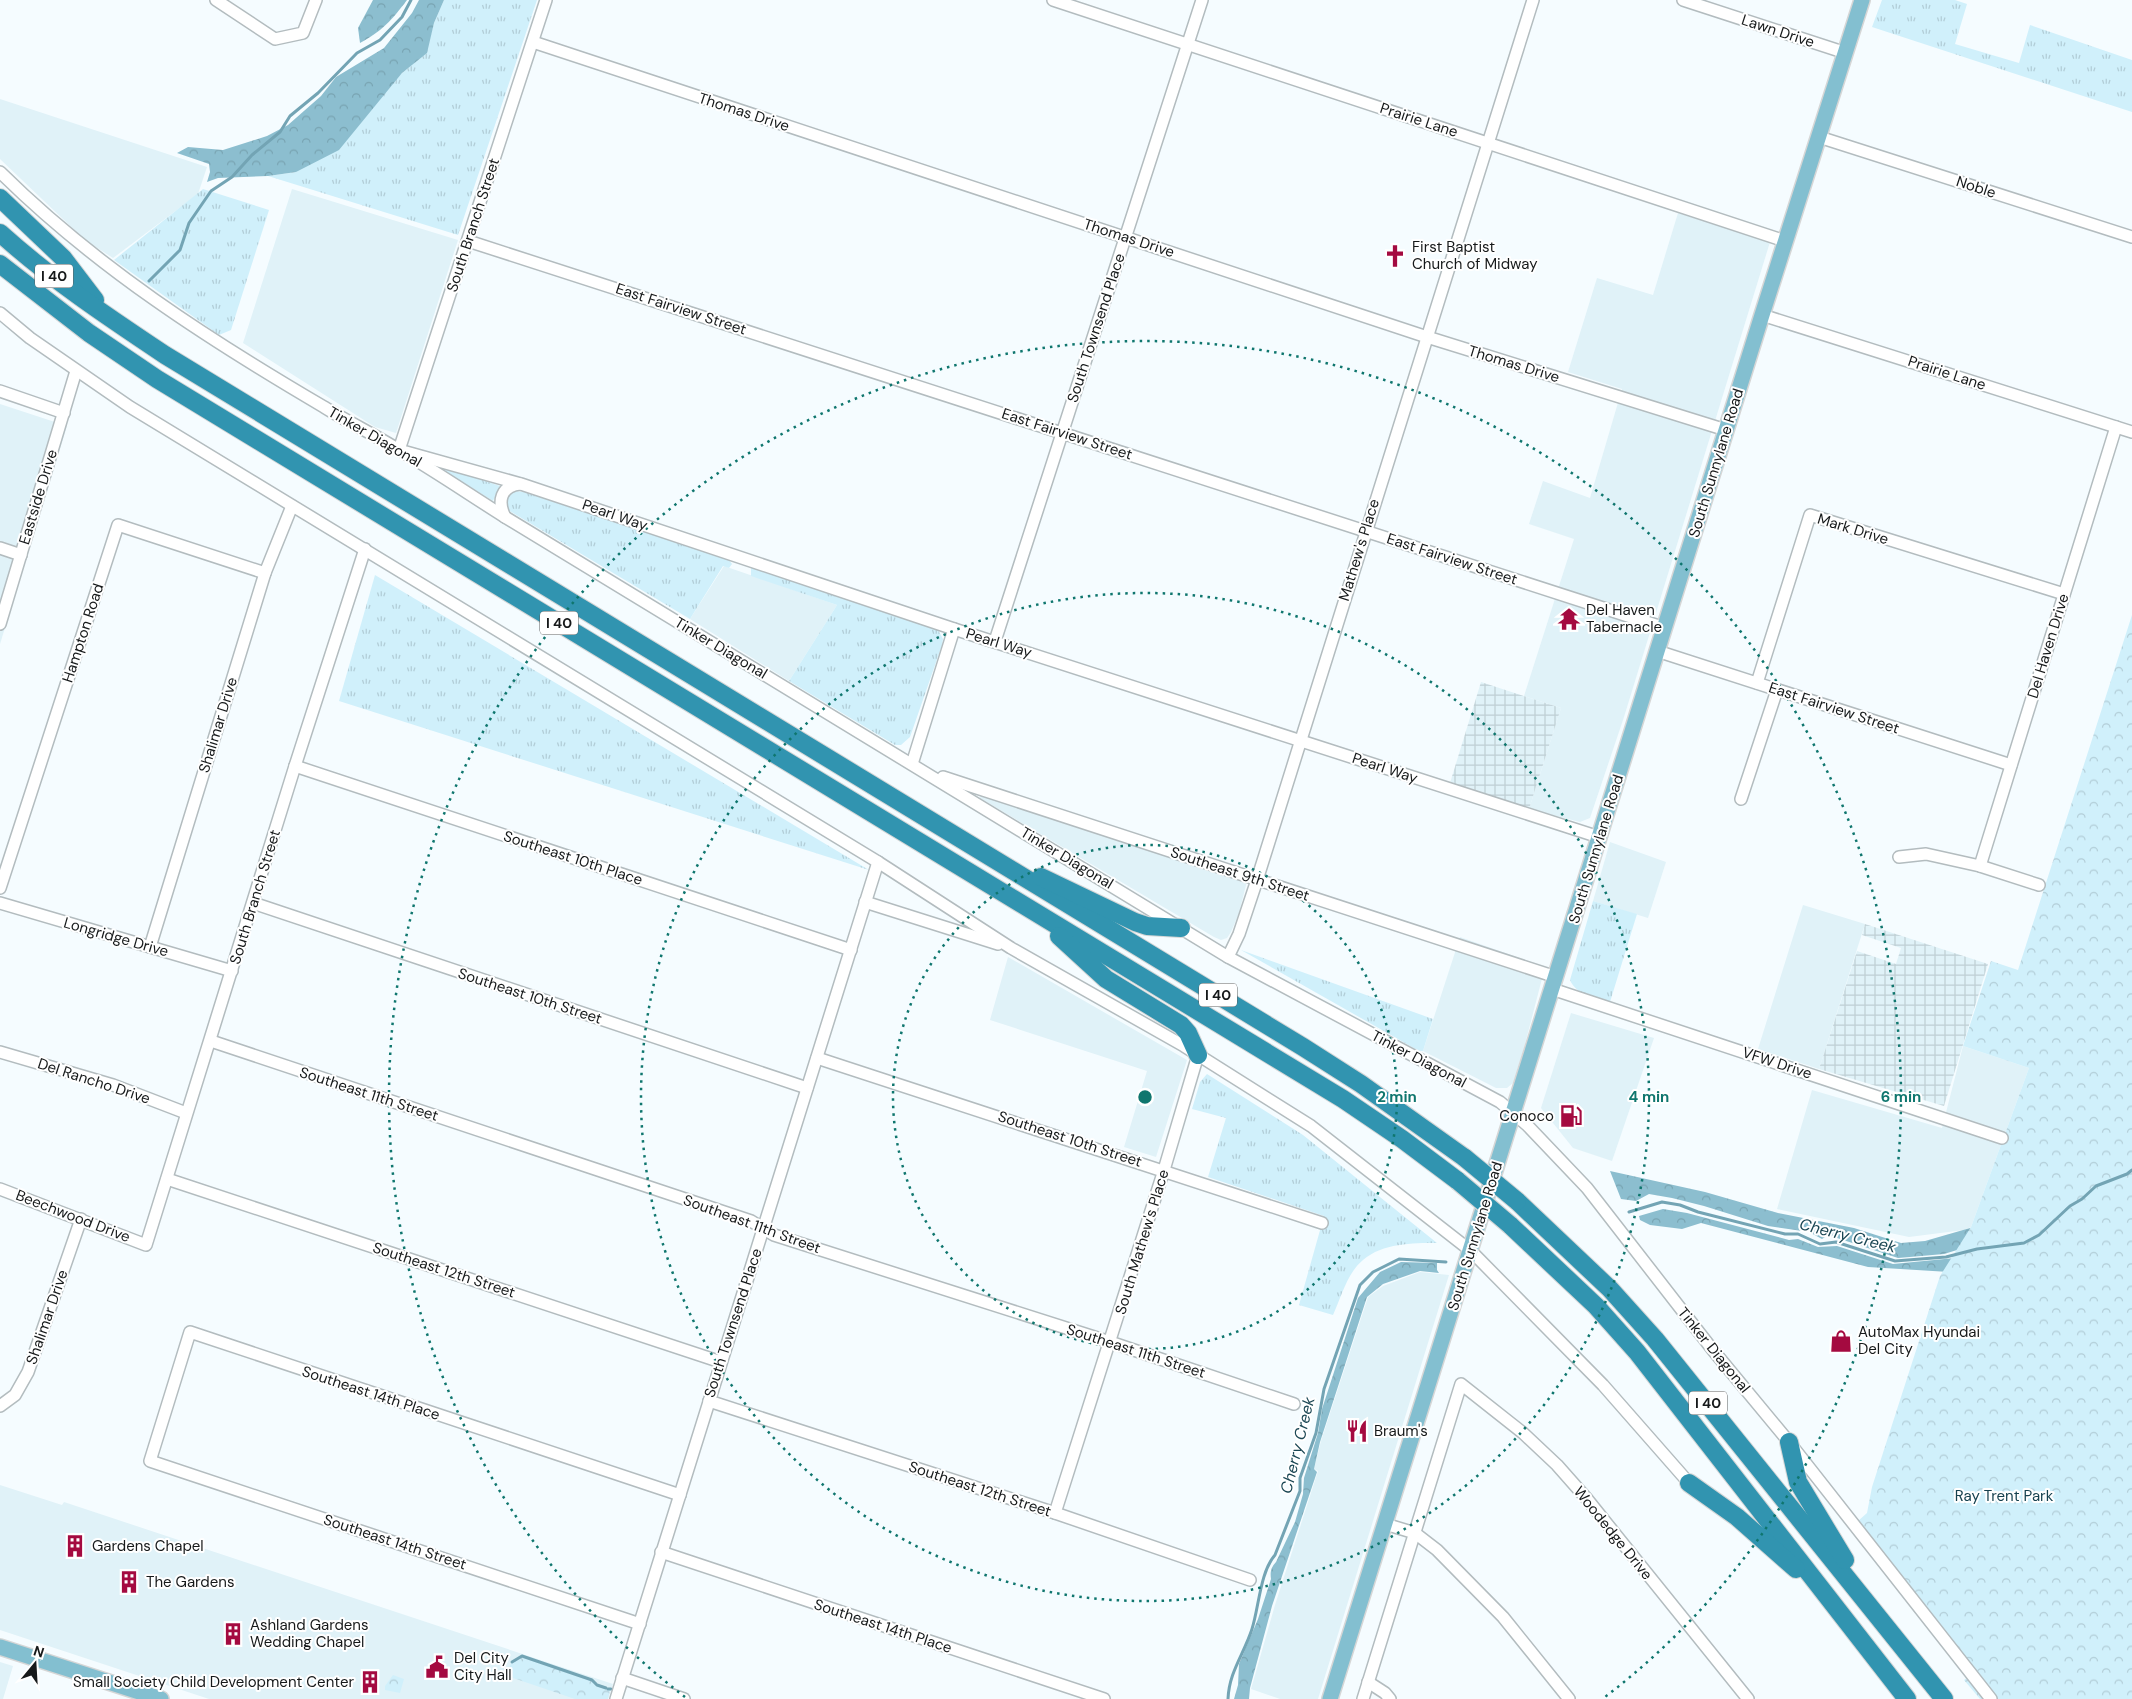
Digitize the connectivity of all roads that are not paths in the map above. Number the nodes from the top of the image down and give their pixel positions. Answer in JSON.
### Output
{"nodes":[{"id":1,"x":216,"y":0,"type":"edge"},
{"id":2,"x":316,"y":0,"type":"edge"},
{"id":3,"x":546,"y":0,"type":"edge"},
{"id":4,"x":1053,"y":0,"type":"edge"},
{"id":5,"x":1202,"y":0,"type":"edge"},
{"id":6,"x":1533,"y":0,"type":"edge"},
{"id":7,"x":1683,"y":0,"type":"edge"},
{"id":8,"x":1862,"y":0,"type":"edge"},
{"id":9,"x":533,"y":42,"type":"junction"},
{"id":10,"x":1188,"y":44,"type":"junction"},
{"id":11,"x":1846,"y":53,"type":"junction"},
{"id":12,"x":1820,"y":137,"type":"junction"},
{"id":13,"x":1490,"y":144,"type":"junction"},
{"id":14,"x":0,"y":172,"type":"edge"},
{"id":15,"x":0,"y":198,"type":"edge"},
{"id":16,"x":0,"y":233,"type":"edge"},
{"id":17,"x":1126,"y":236,"type":"junction"},
{"id":18,"x":2132,"y":237,"type":"edge"},
{"id":19,"x":468,"y":241,"type":"junction"},
{"id":20,"x":1785,"y":241,"type":"junction"},
{"id":21,"x":0,"y":264,"type":"edge"},
{"id":22,"x":0,"y":279,"type":"edge"},
{"id":23,"x":0,"y":313,"type":"edge"},
{"id":24,"x":1762,"y":315,"type":"junction"},
{"id":25,"x":109,"y":318,"type":"junction"},
{"id":26,"x":88,"y":333,"type":"junction"},
{"id":27,"x":1427,"y":337,"type":"junction"},
{"id":28,"x":76,"y":371,"type":"junction"},
{"id":29,"x":0,"y":391,"type":"edge"},
{"id":30,"x":64,"y":413,"type":"junction"},
{"id":31,"x":2116,"y":427,"type":"junction"},
{"id":32,"x":1726,"y":430,"type":"junction"},
{"id":33,"x":1061,"y":432,"type":"junction"},
{"id":34,"x":2132,"y":432,"type":"edge"},
{"id":35,"x":399,"y":450,"type":"junction"},
{"id":36,"x":520,"y":484,"type":"junction"},
{"id":37,"x":292,"y":506,"type":"junction"},
{"id":38,"x":505,"y":517,"type":"junction"},
{"id":39,"x":1365,"y":531,"type":"junction"},
{"id":40,"x":0,"y":548,"type":"edge"},
{"id":41,"x":366,"y":549,"type":"junction"},
{"id":42,"x":21,"y":554,"type":"junction"},
{"id":43,"x":265,"y":573,"type":"junction"},
{"id":44,"x":2064,"y":594,"type":"junction"},
{"id":45,"x":0,"y":624,"type":"edge"},
{"id":46,"x":1665,"y":628,"type":"junction"},
{"id":47,"x":954,"y":629,"type":"junction"},
{"id":48,"x":995,"y":641,"type":"junction"},
{"id":49,"x":1657,"y":651,"type":"junction"},
{"id":50,"x":1757,"y":683,"type":"junction"},
{"id":51,"x":1777,"y":690,"type":"junction"},
{"id":52,"x":1300,"y":740,"type":"junction"},
{"id":53,"x":912,"y":764,"type":"junction"},
{"id":54,"x":2011,"y":765,"type":"junction"},
{"id":55,"x":295,"y":766,"type":"junction"},
{"id":56,"x":924,"y":771,"type":"junction"},
{"id":57,"x":1741,"y":799,"type":"dead end"},
{"id":58,"x":1599,"y":838,"type":"junction"},
{"id":59,"x":965,"y":842,"type":"junction"},
{"id":60,"x":1899,"y":857,"type":"dead end"},
{"id":61,"x":878,"y":862,"type":"junction"},
{"id":62,"x":1980,"y":866,"type":"junction"},
{"id":63,"x":1257,"y":880,"type":"junction"},
{"id":64,"x":2039,"y":885,"type":"dead end"},
{"id":65,"x":0,"y":888,"type":"edge"},
{"id":66,"x":865,"y":902,"type":"junction"},
{"id":67,"x":0,"y":903,"type":"edge"},
{"id":68,"x":253,"y":903,"type":"junction"},
{"id":69,"x":1031,"y":910,"type":"junction"},
{"id":70,"x":1181,"y":928,"type":"junction"},
{"id":71,"x":150,"y":947,"type":"junction"},
{"id":72,"x":1011,"y":948,"type":"junction"},
{"id":73,"x":851,"y":950,"type":"junction"},
{"id":74,"x":1228,"y":957,"type":"junction"},
{"id":75,"x":232,"y":971,"type":"junction"},
{"id":76,"x":1554,"y":983,"type":"junction"},
{"id":77,"x":211,"y":1041,"type":"junction"},
{"id":78,"x":0,"y":1052,"type":"edge"},
{"id":79,"x":1198,"y":1055,"type":"junction"},
{"id":80,"x":817,"y":1058,"type":"junction"},
{"id":81,"x":807,"y":1088,"type":"junction"},
{"id":82,"x":186,"y":1113,"type":"junction"},
{"id":83,"x":1513,"y":1114,"type":"junction"},
{"id":84,"x":2002,"y":1138,"type":"dead end"},
{"id":85,"x":1164,"y":1170,"type":"junction"},
{"id":86,"x":167,"y":1179,"type":"junction"},
{"id":87,"x":0,"y":1189,"type":"edge"},
{"id":88,"x":80,"y":1219,"type":"junction"},
{"id":89,"x":1322,"y":1223,"type":"dead end"},
{"id":90,"x":763,"y":1228,"type":"junction"},
{"id":91,"x":146,"y":1245,"type":"joint"},
{"id":92,"x":1471,"y":1250,"type":"junction"},
{"id":93,"x":1110,"y":1342,"type":"junction"},
{"id":94,"x":721,"y":1362,"type":"junction"},
{"id":95,"x":709,"y":1401,"type":"junction"},
{"id":96,"x":1294,"y":1404,"type":"dead end"},
{"id":97,"x":0,"y":1406,"type":"edge"},
{"id":98,"x":1789,"y":1442,"type":"junction"},
{"id":99,"x":150,"y":1461,"type":"joint"},
{"id":100,"x":1689,"y":1483,"type":"joint"},
{"id":101,"x":680,"y":1495,"type":"junction"},
{"id":102,"x":1055,"y":1513,"type":"junction"},
{"id":103,"x":1385,"y":1524,"type":"junction"},
{"id":104,"x":1415,"y":1533,"type":"junction"},
{"id":105,"x":661,"y":1552,"type":"junction"},
{"id":106,"x":1250,"y":1580,"type":"dead end"},
{"id":107,"x":1827,"y":1595,"type":"junction"},
{"id":108,"x":1882,"y":1620,"type":"junction"},
{"id":109,"x":640,"y":1624,"type":"junction"},
{"id":110,"x":0,"y":1646,"type":"edge"},
{"id":111,"x":622,"y":1678,"type":"junction"},
{"id":112,"x":1368,"y":1682,"type":"junction"},
{"id":113,"x":162,"y":1699,"type":"edge"},
{"id":114,"x":616,"y":1699,"type":"edge"},
{"id":115,"x":684,"y":1699,"type":"edge"},
{"id":116,"x":1104,"y":1699,"type":"edge"},
{"id":117,"x":1330,"y":1699,"type":"edge"},
{"id":118,"x":1363,"y":1699,"type":"edge"},
{"id":119,"x":1390,"y":1699,"type":"edge"},
{"id":120,"x":1569,"y":1699,"type":"edge"},
{"id":121,"x":1748,"y":1699,"type":"edge"},
{"id":122,"x":1907,"y":1699,"type":"edge"},
{"id":123,"x":1944,"y":1699,"type":"edge"},
{"id":124,"x":1991,"y":1699,"type":"edge"}],
"edges":[{"from":1,"to":2,"type":"street"},
{"from":3,"to":9,"type":"street","name":"South Branch Street"},
{"from":4,"to":10,"type":"street","name":"Prairie Lane"},
{"from":5,"to":10,"type":"street","name":"South Townsend Place"},
{"from":6,"to":13,"type":"street"},
{"from":7,"to":11,"type":"street","name":"Lawn Drive"},
{"from":8,"to":11,"type":"main road","name":"South Sunnylane Road"},
{"from":9,"to":17,"type":"street","name":"Thomas Drive"},
{"from":9,"to":19,"type":"street","name":"South Branch Street"},
{"from":10,"to":13,"type":"street","name":"Prairie Lane"},
{"from":10,"to":17,"type":"street","name":"South Townsend Place"},
{"from":11,"to":12,"type":"main road","name":"South Sunnylane Road"},
{"from":12,"to":18,"type":"street","name":"Noble"},
{"from":12,"to":20,"type":"main road","name":"South Sunnylane Road"},
{"from":13,"to":20,"type":"street","name":"Prairie Lane"},
{"from":13,"to":27,"type":"street","name":"Mathew's Place"},
{"from":14,"to":35,"type":"street","name":"Tinker Diagonal"},
{"from":15,"to":25,"type":"highway"},
{"from":16,"to":25,"type":"highway","number":"I 40"},
{"from":17,"to":27,"type":"street","name":"Thomas Drive"},
{"from":17,"to":33,"type":"street","name":"South Townsend Place"},
{"from":19,"to":33,"type":"street","name":"East Fairview Street"},
{"from":19,"to":35,"type":"street","name":"South Branch Street"},
{"from":20,"to":24,"type":"main road","name":"South Sunnylane Road"},
{"from":21,"to":26,"type":"highway","number":"I 40"},
{"from":22,"to":26,"type":"highway"},
{"from":23,"to":28,"type":"street"},
{"from":24,"to":31,"type":"street","name":"Prairie Lane"},
{"from":24,"to":32,"type":"main road","name":"South Sunnylane Road"},
{"from":25,"to":59,"type":"highway","number":"I 40"},
{"from":26,"to":69,"type":"highway","number":"I 40"},
{"from":27,"to":32,"type":"street","name":"Thomas Drive"},
{"from":27,"to":39,"type":"street","name":"Mathew's Place"},
{"from":28,"to":30,"type":"street","name":"Eastside Drive"},
{"from":28,"to":37,"type":"street"},
{"from":29,"to":30,"type":"street"},
{"from":30,"to":42,"type":"street","name":"Eastside Drive"},
{"from":31,"to":34,"type":"street","name":"Prairie Lane"},
{"from":31,"to":44,"type":"street","name":"Del Haven Drive"},
{"from":32,"to":46,"type":"main road","name":"South Sunnylane Road"},
{"from":33,"to":39,"type":"street","name":"East Fairview Street"},
{"from":33,"to":48,"type":"street","name":"South Townsend Place"},
{"from":35,"to":36,"type":"street","name":"Pearl Way"},
{"from":35,"to":38,"type":"street","name":"Tinker Diagonal"},
{"from":36,"to":38,"type":"street"},
{"from":36,"to":47,"type":"street","name":"Pearl Way"},
{"from":37,"to":41,"type":"street"},
{"from":37,"to":43,"type":"street","name":"Shalimar Drive"},
{"from":38,"to":53,"type":"street","name":"Tinker Diagonal"},
{"from":39,"to":46,"type":"street","name":"East Fairview Street"},
{"from":39,"to":52,"type":"street","name":"Mathew's Place"},
{"from":40,"to":42,"type":"street"},
{"from":41,"to":55,"type":"street","name":"South Branch Street"},
{"from":41,"to":61,"type":"street"},
{"from":42,"to":45,"type":"street","name":"Eastside Drive"},
{"from":43,"to":65,"type":"street","name":"Hampton Road"},
{"from":43,"to":71,"type":"street","name":"Shalimar Drive"},
{"from":44,"to":50,"type":"street","name":"Mark Drive"},
{"from":44,"to":54,"type":"street","name":"Del Haven Drive"},
{"from":46,"to":49,"type":"main road","name":"South Sunnylane Road"},
{"from":47,"to":48,"type":"street","name":"Pearl Way"},
{"from":47,"to":53,"type":"street"},
{"from":48,"to":52,"type":"street","name":"Pearl Way"},
{"from":49,"to":50,"type":"street","name":"East Fairview Street"},
{"from":49,"to":58,"type":"main road","name":"South Sunnylane Road"},
{"from":50,"to":51,"type":"street","name":"East Fairview Street"},
{"from":51,"to":54,"type":"street","name":"East Fairview Street"},
{"from":51,"to":57,"type":"street"},
{"from":52,"to":58,"type":"street","name":"Pearl Way"},
{"from":52,"to":63,"type":"street","name":"Mathew's Place"},
{"from":53,"to":56,"type":"street","name":"Tinker Diagonal"},
{"from":54,"to":62,"type":"street","name":"Del Haven Drive"},
{"from":55,"to":68,"type":"street","name":"South Branch Street"},
{"from":55,"to":73,"type":"street","name":"Southeast 10th Place"},
{"from":56,"to":63,"type":"street","name":"Southeast 9th Street"},
{"from":56,"to":70,"type":"street","name":"Tinker Diagonal"},
{"from":58,"to":76,"type":"main road","name":"South Sunnylane Road"},
{"from":59,"to":70,"type":"highway"},
{"from":59,"to":108,"type":"highway","number":"I 40","bridge":true},
{"from":60,"to":62,"type":"street"},
{"from":61,"to":66,"type":"street","name":"South Townsend Place"},
{"from":61,"to":72,"type":"street"},
{"from":62,"to":64,"type":"street"},
{"from":63,"to":74,"type":"street","name":"Mathew's Place"},
{"from":63,"to":76,"type":"street","name":"Southeast 9th Street"},
{"from":66,"to":72,"type":"street"},
{"from":66,"to":73,"type":"street","name":"South Townsend Place"},
{"from":67,"to":71,"type":"street","name":"Longridge Drive"},
{"from":68,"to":75,"type":"street","name":"South Branch Street"},
{"from":68,"to":81,"type":"street","name":"Southeast 10th Street"},
{"from":69,"to":79,"type":"highway"},
{"from":69,"to":107,"type":"highway","number":"I 40","bridge":true},
{"from":70,"to":74,"type":"street","name":"Tinker Diagonal"},
{"from":71,"to":75,"type":"street","name":"Longridge Drive"},
{"from":72,"to":79,"type":"street"},
{"from":73,"to":80,"type":"street","name":"South Townsend Place"},
{"from":74,"to":83,"type":"street","name":"Tinker Diagonal"},
{"from":75,"to":77,"type":"street","name":"South Branch Street"},
{"from":76,"to":83,"type":"main road","name":"South Sunnylane Road"},
{"from":76,"to":84,"type":"street","name":"VFW Drive"},
{"from":77,"to":82,"type":"street","name":"South Branch Street"},
{"from":77,"to":90,"type":"street","name":"Southeast 11th Street"},
{"from":78,"to":82,"type":"street","name":"Del Rancho Drive"},
{"from":79,"to":85,"type":"street","name":"South Mathew's Place"},
{"from":79,"to":92,"type":"street"},
{"from":80,"to":81,"type":"street","name":"South Townsend Place"},
{"from":80,"to":85,"type":"street","name":"Southeast 10th Street"},
{"from":81,"to":90,"type":"street","name":"South Townsend Place"},
{"from":82,"to":86,"type":"street","name":"South Branch Street"},
{"from":83,"to":92,"type":"main road","name":"South Sunnylane Road"},
{"from":83,"to":98,"type":"street","name":"Tinker Diagonal"},
{"from":85,"to":89,"type":"street","name":"Southeast 10th Street"},
{"from":85,"to":93,"type":"street","name":"South Mathew's Place"},
{"from":86,"to":91,"type":"street","name":"South Branch Street"},
{"from":86,"to":94,"type":"street","name":"Southeast 12th Street"},
{"from":87,"to":88,"type":"street","name":"Beechwood Drive"},
{"from":88,"to":91,"type":"street","name":"Beechwood Drive"},
{"from":88,"to":97,"type":"street","name":"Shalimar Drive"},
{"from":90,"to":93,"type":"street","name":"Southeast 11th Street"},
{"from":90,"to":94,"type":"street","name":"South Townsend Place"},
{"from":92,"to":100,"type":"street"},
{"from":92,"to":103,"type":"main road","name":"South Sunnylane Road"},
{"from":93,"to":96,"type":"street","name":"Southeast 11th Street"},
{"from":93,"to":102,"type":"street","name":"South Mathew's Place"},
{"from":94,"to":95,"type":"street","name":"South Townsend Place"},
{"from":95,"to":101,"type":"street","name":"South Townsend Place"},
{"from":95,"to":102,"type":"street","name":"Southeast 12th Street"},
{"from":98,"to":108,"type":"highway"},
{"from":98,"to":124,"type":"street","name":"Tinker Diagonal"},
{"from":99,"to":101,"type":"street","name":"Southeast 14th Place"},
{"from":99,"to":109,"type":"street","name":"Southeast 14th Street"},
{"from":100,"to":107,"type":"highway"},
{"from":101,"to":105,"type":"street","name":"South Townsend Place"},
{"from":102,"to":106,"type":"street","name":"Southeast 12th Street"},
{"from":103,"to":104,"type":"street"},
{"from":103,"to":117,"type":"main road","name":"South Sunnylane Road"},
{"from":104,"to":112,"type":"street"},
{"from":104,"to":120,"type":"street"},
{"from":104,"to":121,"type":"street","name":"Woodedge Drive"},
{"from":105,"to":109,"type":"street","name":"South Townsend Place"},
{"from":105,"to":116,"type":"street","name":"Southeast 14th Place"},
{"from":107,"to":122,"type":"highway","number":"I 40"},
{"from":108,"to":123,"type":"highway","number":"I 40"},
{"from":109,"to":111,"type":"street","name":"South Townsend Place"},
{"from":110,"to":113,"type":"main road"},
{"from":111,"to":114,"type":"street","name":"South Townsend Place"},
{"from":111,"to":115,"type":"street"},
{"from":112,"to":118,"type":"street"},
{"from":112,"to":119,"type":"street"}]}
